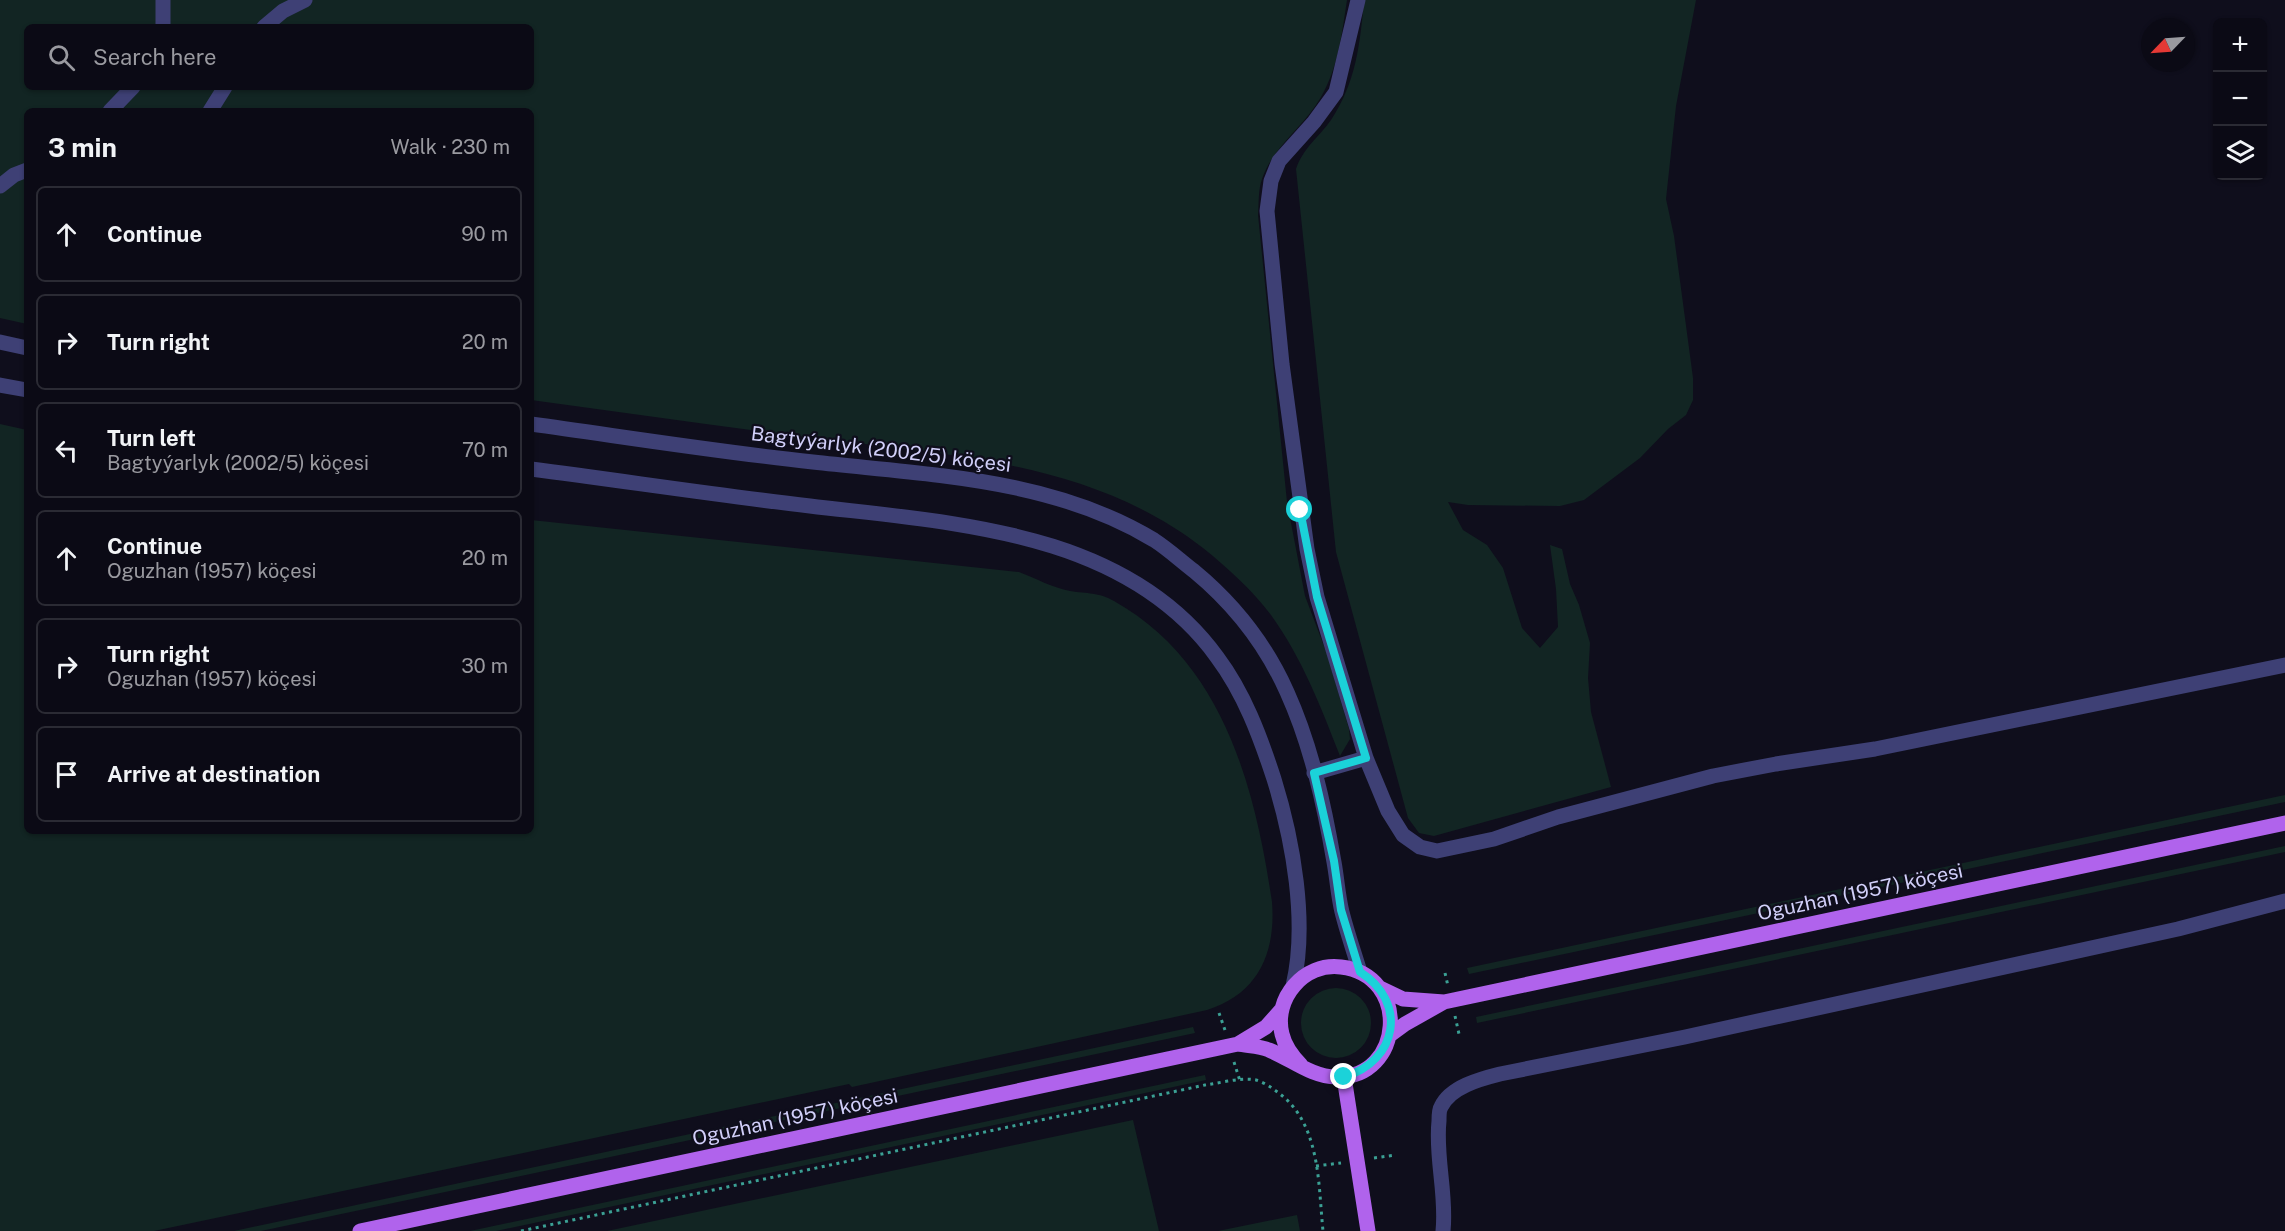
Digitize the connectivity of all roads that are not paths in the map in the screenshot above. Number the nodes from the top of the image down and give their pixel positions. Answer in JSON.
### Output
{"nodes":[{"id":1,"x":163,"y":0,"type":"edge"},
{"id":2,"x":305,"y":0,"type":"edge"},
{"id":3,"x":1358,"y":0,"type":"edge"},
{"id":4,"x":163,"y":24,"type":"edge"},
{"id":5,"x":268,"y":24,"type":"edge"},
{"id":6,"x":130,"y":90,"type":"edge"},
{"id":7,"x":223,"y":90,"type":"edge"},
{"id":8,"x":113,"y":108,"type":"edge"},
{"id":9,"x":212,"y":108,"type":"edge"},
{"id":10,"x":24,"y":171,"type":"edge"},
{"id":11,"x":0,"y":186,"type":"edge"},
{"id":12,"x":0,"y":342,"type":"edge"},
{"id":13,"x":24,"y":347,"type":"edge"},
{"id":14,"x":0,"y":385,"type":"edge"},
{"id":15,"x":24,"y":389,"type":"edge"},
{"id":16,"x":534,"y":424,"type":"edge"},
{"id":17,"x":534,"y":469,"type":"edge"},
{"id":18,"x":2285,"y":665,"type":"edge"},
{"id":19,"x":1366,"y":758,"type":"junction"},
{"id":20,"x":1314,"y":773,"type":"junction"},
{"id":21,"x":2285,"y":823,"type":"edge"},
{"id":22,"x":2285,"y":901,"type":"edge"},
{"id":23,"x":1360,"y":972,"type":"junction"},
{"id":24,"x":1293,"y":986,"type":"junction"},
{"id":25,"x":1380,"y":988,"type":"junction"},
{"id":26,"x":1444,"y":1002,"type":"junction"},
{"id":27,"x":1282,"y":1009,"type":"junction"},
{"id":28,"x":1390,"y":1035,"type":"junction"},
{"id":29,"x":1238,"y":1044,"type":"junction"},
{"id":30,"x":1301,"y":1065,"type":"junction"},
{"id":31,"x":1344,"y":1077,"type":"junction"},
{"id":32,"x":360,"y":1231,"type":"edge"},
{"id":33,"x":1368,"y":1231,"type":"edge"},
{"id":34,"x":1443,"y":1231,"type":"edge"}],
"edges":[{"from":1,"to":4,"type":"street"},
{"from":2,"to":5,"type":"street"},
{"from":3,"to":19,"type":"street"},
{"from":6,"to":8,"type":"street"},
{"from":7,"to":9,"type":"street"},
{"from":10,"to":11,"type":"street"},
{"from":12,"to":13,"type":"street"},
{"from":14,"to":15,"type":"street"},
{"from":16,"to":20,"type":"street","name":"Bagtyýarlyk (2002/5) köçesi"},
{"from":17,"to":24,"type":"street"},
{"from":18,"to":19,"type":"street"},
{"from":19,"to":20,"type":"street"},
{"from":20,"to":23,"type":"street","name":"Bagtyýarlyk (2002/5) köçesi"},
{"from":21,"to":26,"type":"main road","name":"Oguzhan (1957) köçesi"},
{"from":22,"to":34,"type":"street"},
{"from":23,"to":24,"type":"main road","name":"Oguzhan (1957) köçesi"},
{"from":23,"to":25,"type":"main road","name":"Oguzhan (1957) köçesi"},
{"from":24,"to":27,"type":"main road","name":"Oguzhan (1957) köçesi"},
{"from":25,"to":26,"type":"main road","name":"Oguzhan (1957) köçesi"},
{"from":25,"to":28,"type":"main road"},
{"from":26,"to":28,"type":"main road","name":"Oguzhan (1957) köçesi"},
{"from":27,"to":29,"type":"main road","name":"Oguzhan (1957) köçesi"},
{"from":27,"to":30,"type":"main road","name":"Oguzhan (1957) köçesi"},
{"from":28,"to":31,"type":"main road","name":"Oguzhan (1957) köçesi"},
{"from":29,"to":30,"type":"main road","name":"Oguzhan (1957) köçesi"},
{"from":29,"to":32,"type":"main road","name":"Oguzhan (1957) köçesi"},
{"from":30,"to":31,"type":"main road","name":"Oguzhan (1957) köçesi"},
{"from":31,"to":33,"type":"main road"}]}
